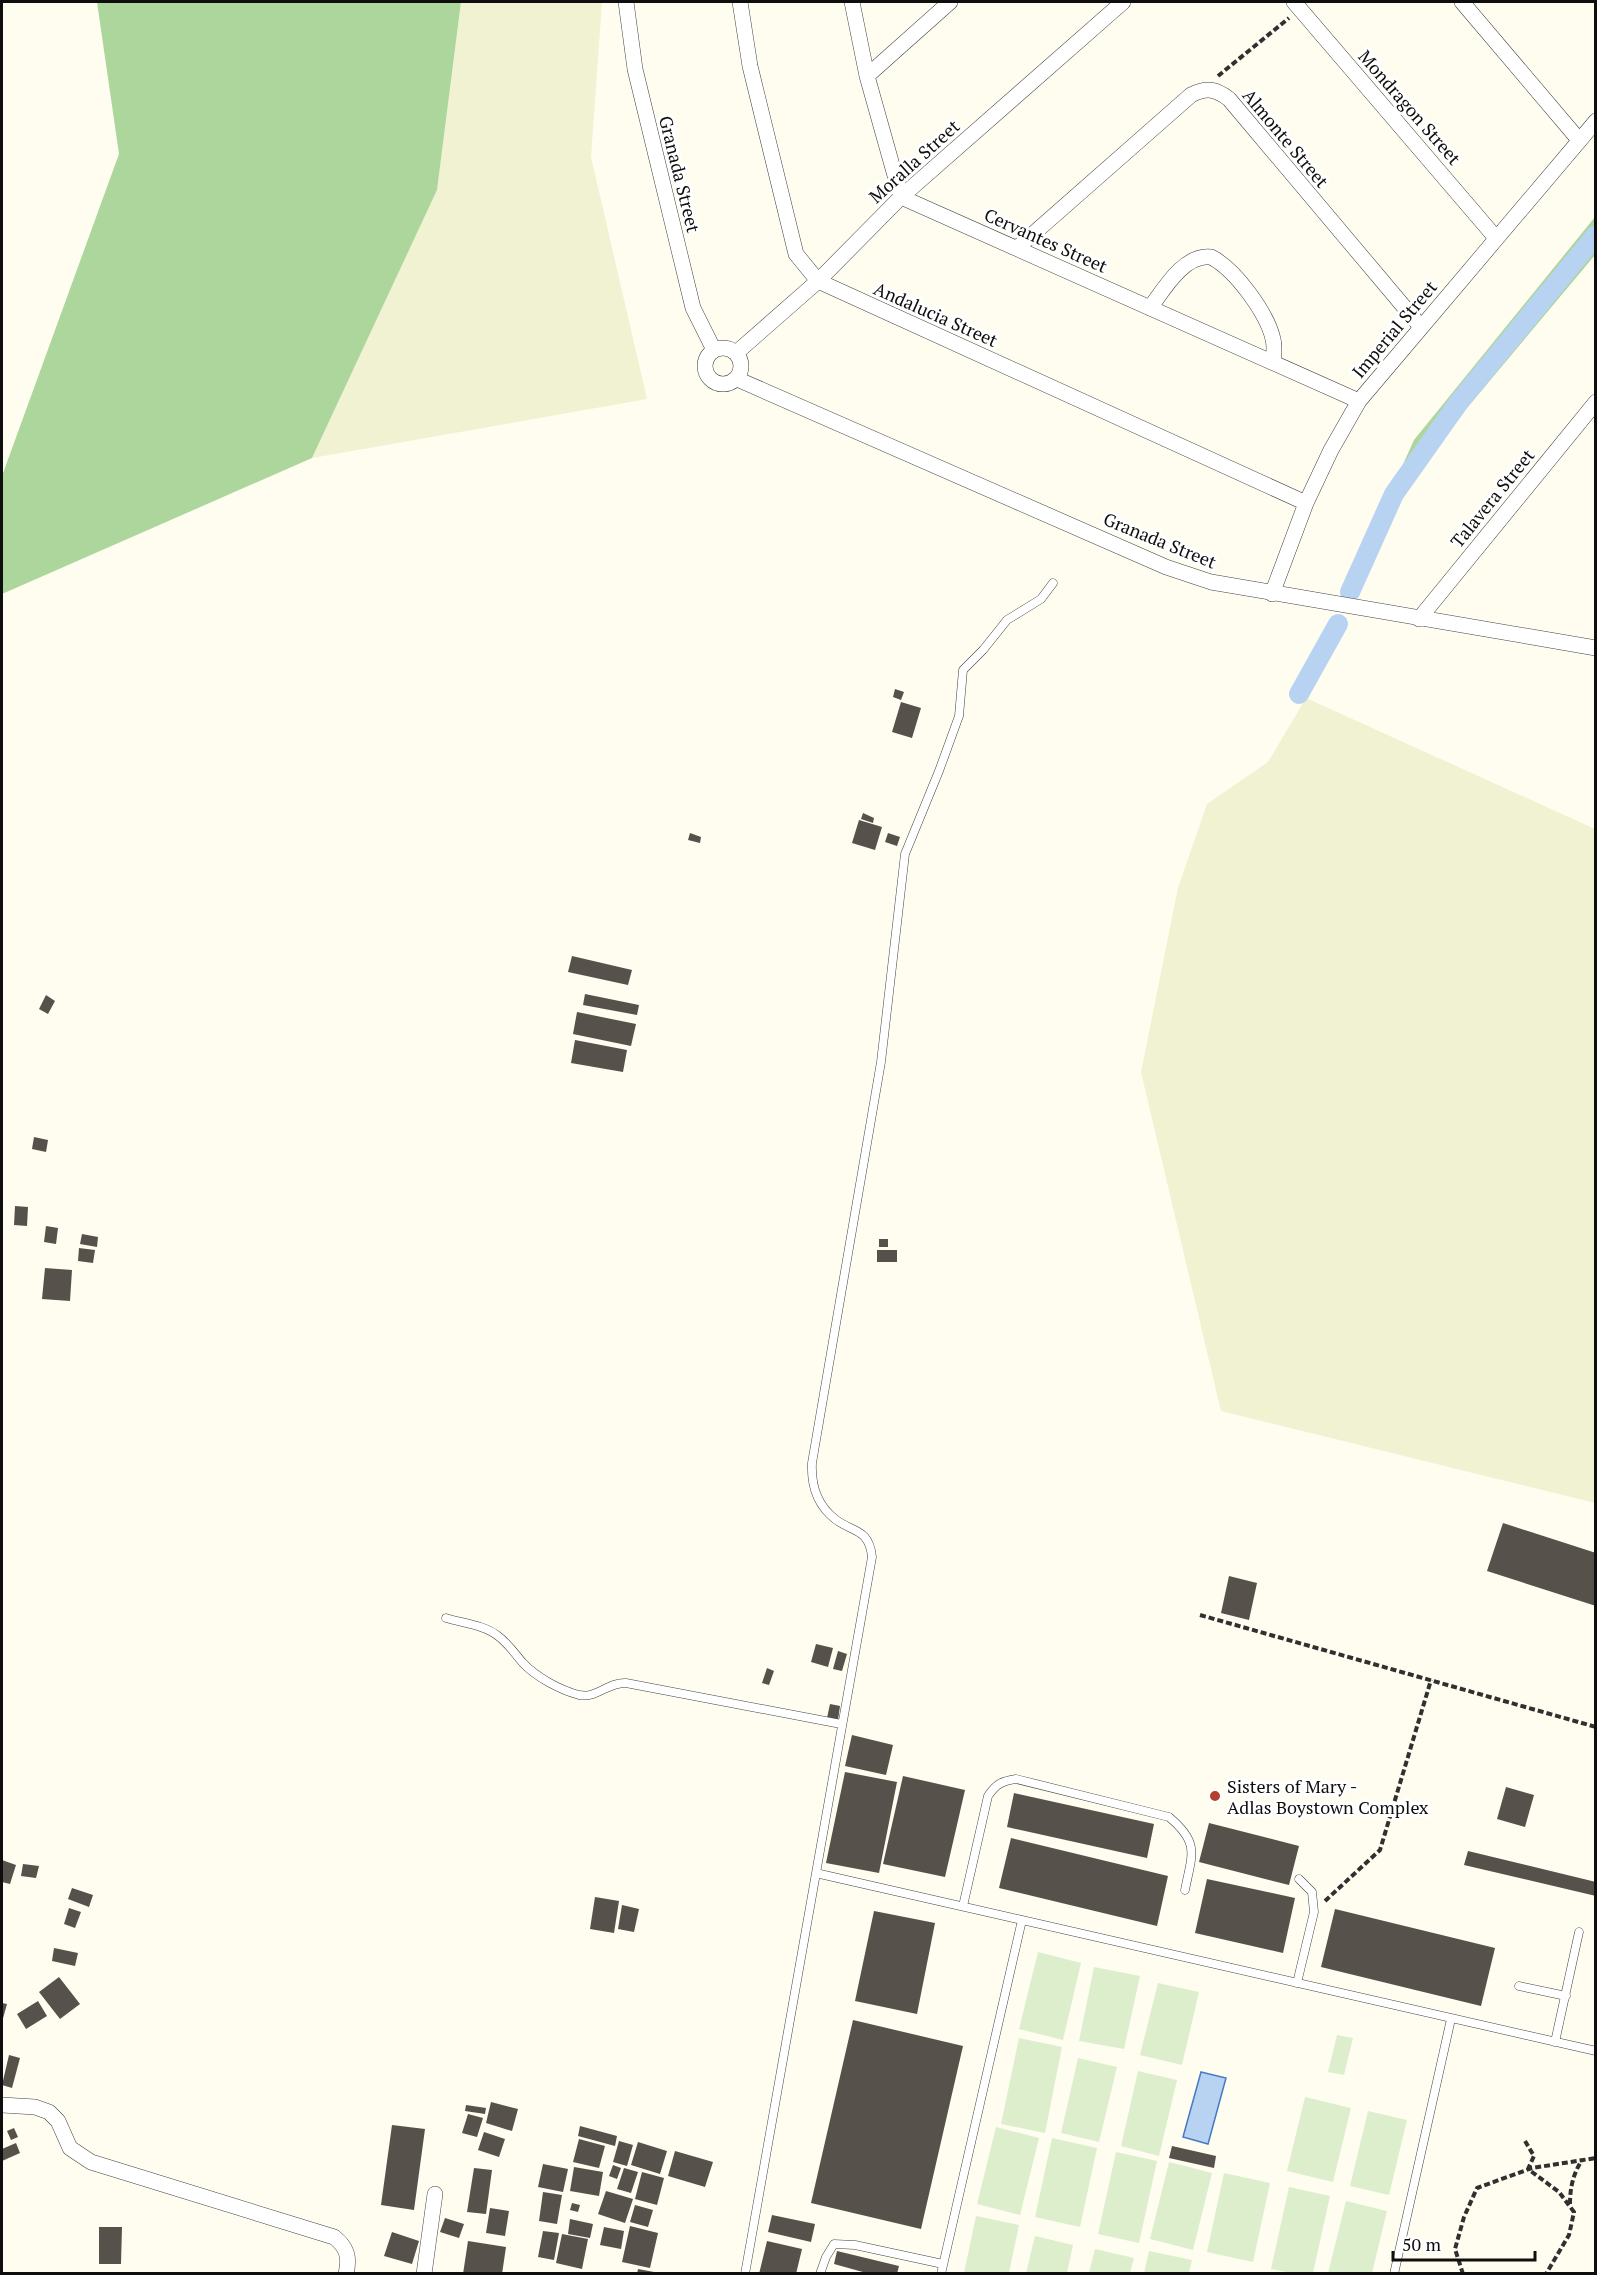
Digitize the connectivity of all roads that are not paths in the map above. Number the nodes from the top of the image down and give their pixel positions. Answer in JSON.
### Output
{"nodes":[{"id":1,"x":626,"y":2,"type":"edge"},
{"id":2,"x":740,"y":2,"type":"edge"},
{"id":3,"x":852,"y":2,"type":"edge"},
{"id":4,"x":950,"y":2,"type":"edge"},
{"id":5,"x":1123,"y":2,"type":"edge"},
{"id":6,"x":1462,"y":2,"type":"edge"},
{"id":7,"x":1297,"y":5,"type":"edge"},
{"id":8,"x":867,"y":76,"type":"junction"},
{"id":9,"x":1596,"y":121,"type":"edge"},
{"id":10,"x":1580,"y":140,"type":"junction"},
{"id":11,"x":901,"y":197,"type":"junction"},
{"id":12,"x":1496,"y":238,"type":"junction"},
{"id":13,"x":1017,"y":248,"type":"junction"},
{"id":14,"x":818,"y":281,"type":"junction"},
{"id":15,"x":1150,"y":308,"type":"junction"},
{"id":16,"x":1421,"y":327,"type":"junction"},
{"id":17,"x":714,"y":350,"type":"junction"},
{"id":18,"x":736,"y":353,"type":"junction"},
{"id":19,"x":1273,"y":362,"type":"junction"},
{"id":20,"x":737,"y":379,"type":"junction"},
{"id":21,"x":1359,"y":401,"type":"junction"},
{"id":22,"x":1596,"y":402,"type":"edge"},
{"id":23,"x":1306,"y":503,"type":"junction"},
{"id":24,"x":1053,"y":583,"type":"dead end"},
{"id":25,"x":1272,"y":594,"type":"junction"},
{"id":26,"x":1419,"y":619,"type":"junction"},
{"id":27,"x":1596,"y":648,"type":"edge"},
{"id":28,"x":446,"y":1618,"type":"dead end"},
{"id":29,"x":841,"y":1724,"type":"junction"},
{"id":30,"x":820,"y":1874,"type":"dead end"},
{"id":31,"x":1299,"y":1879,"type":"dead end"},
{"id":32,"x":1185,"y":1890,"type":"dead end"},
{"id":33,"x":963,"y":1906,"type":"junction"},
{"id":34,"x":1022,"y":1920,"type":"junction"},
{"id":35,"x":1579,"y":1932,"type":"dead end"},
{"id":36,"x":1298,"y":1983,"type":"junction"},
{"id":37,"x":1519,"y":1986,"type":"dead end"},
{"id":38,"x":1566,"y":1996,"type":"junction"},
{"id":39,"x":1451,"y":2019,"type":"junction"},
{"id":40,"x":1555,"y":2042,"type":"junction"},
{"id":41,"x":1596,"y":2051,"type":"edge"},
{"id":42,"x":2,"y":2105,"type":"edge"},
{"id":43,"x":435,"y":2194,"type":"dead end"},
{"id":44,"x":943,"y":2264,"type":"junction"},
{"id":45,"x":346,"y":2274,"type":"edge"},
{"id":46,"x":424,"y":2274,"type":"edge"},
{"id":47,"x":745,"y":2274,"type":"edge"},
{"id":48,"x":819,"y":2274,"type":"edge"},
{"id":49,"x":941,"y":2274,"type":"edge"},
{"id":50,"x":1394,"y":2274,"type":"edge"}],
"edges":[{"from":1,"to":17,"type":"street","name":"Granada Street"},
{"from":2,"to":14,"type":"street","name":"Andalucia Street"},
{"from":3,"to":8,"type":"street"},
{"from":4,"to":8,"type":"street"},
{"from":5,"to":11,"type":"street","name":"Moralla Street"},
{"from":6,"to":10,"type":"street"},
{"from":7,"to":12,"type":"street","name":"Mondragon Street"},
{"from":8,"to":11,"type":"street"},
{"from":9,"to":10,"type":"street","name":"Imperial Street"},
{"from":10,"to":12,"type":"street","name":"Imperial Street"},
{"from":11,"to":13,"type":"street","name":"Cervantes Street"},
{"from":11,"to":14,"type":"street","name":"Moralla Street"},
{"from":12,"to":16,"type":"street","name":"Imperial Street"},
{"from":13,"to":15,"type":"street","name":"Cervantes Street"},
{"from":13,"to":16,"type":"street","name":"Almonte Street"},
{"from":14,"to":18,"type":"street","name":"Moralla Street"},
{"from":14,"to":23,"type":"street","name":"Andalucia Street"},
{"from":15,"to":19,"type":"street","name":"Cervantes Street"},
{"from":15,"to":19,"type":"street"},
{"from":16,"to":21,"type":"street","name":"Imperial Street"},
{"from":17,"to":18,"type":"street"},
{"from":17,"to":20,"type":"street"},
{"from":18,"to":20,"type":"street"},
{"from":19,"to":21,"type":"street","name":"Cervantes Street"},
{"from":20,"to":25,"type":"street","name":"Granada Street"},
{"from":21,"to":23,"type":"street","name":"Imperial Street"},
{"from":22,"to":26,"type":"street","name":"Talavera Street"},
{"from":23,"to":25,"type":"street","name":"Imperial Street"},
{"from":24,"to":29,"type":"lane"},
{"from":25,"to":26,"type":"street","name":"Granada Street"},
{"from":26,"to":27,"type":"street","name":"Granada Street"},
{"from":28,"to":29,"type":"lane"},
{"from":29,"to":47,"type":"lane"},
{"from":30,"to":33,"type":"lane"},
{"from":31,"to":36,"type":"lane"},
{"from":32,"to":33,"type":"lane"},
{"from":33,"to":34,"type":"lane"},
{"from":34,"to":36,"type":"lane"},
{"from":34,"to":44,"type":"lane"},
{"from":35,"to":38,"type":"lane"},
{"from":36,"to":39,"type":"lane"},
{"from":37,"to":38,"type":"lane"},
{"from":38,"to":40,"type":"lane"},
{"from":39,"to":40,"type":"lane"},
{"from":39,"to":50,"type":"lane"},
{"from":40,"to":41,"type":"lane"},
{"from":42,"to":45,"type":"street"},
{"from":43,"to":46,"type":"street"},
{"from":44,"to":48,"type":"lane"},
{"from":44,"to":49,"type":"lane"}]}
